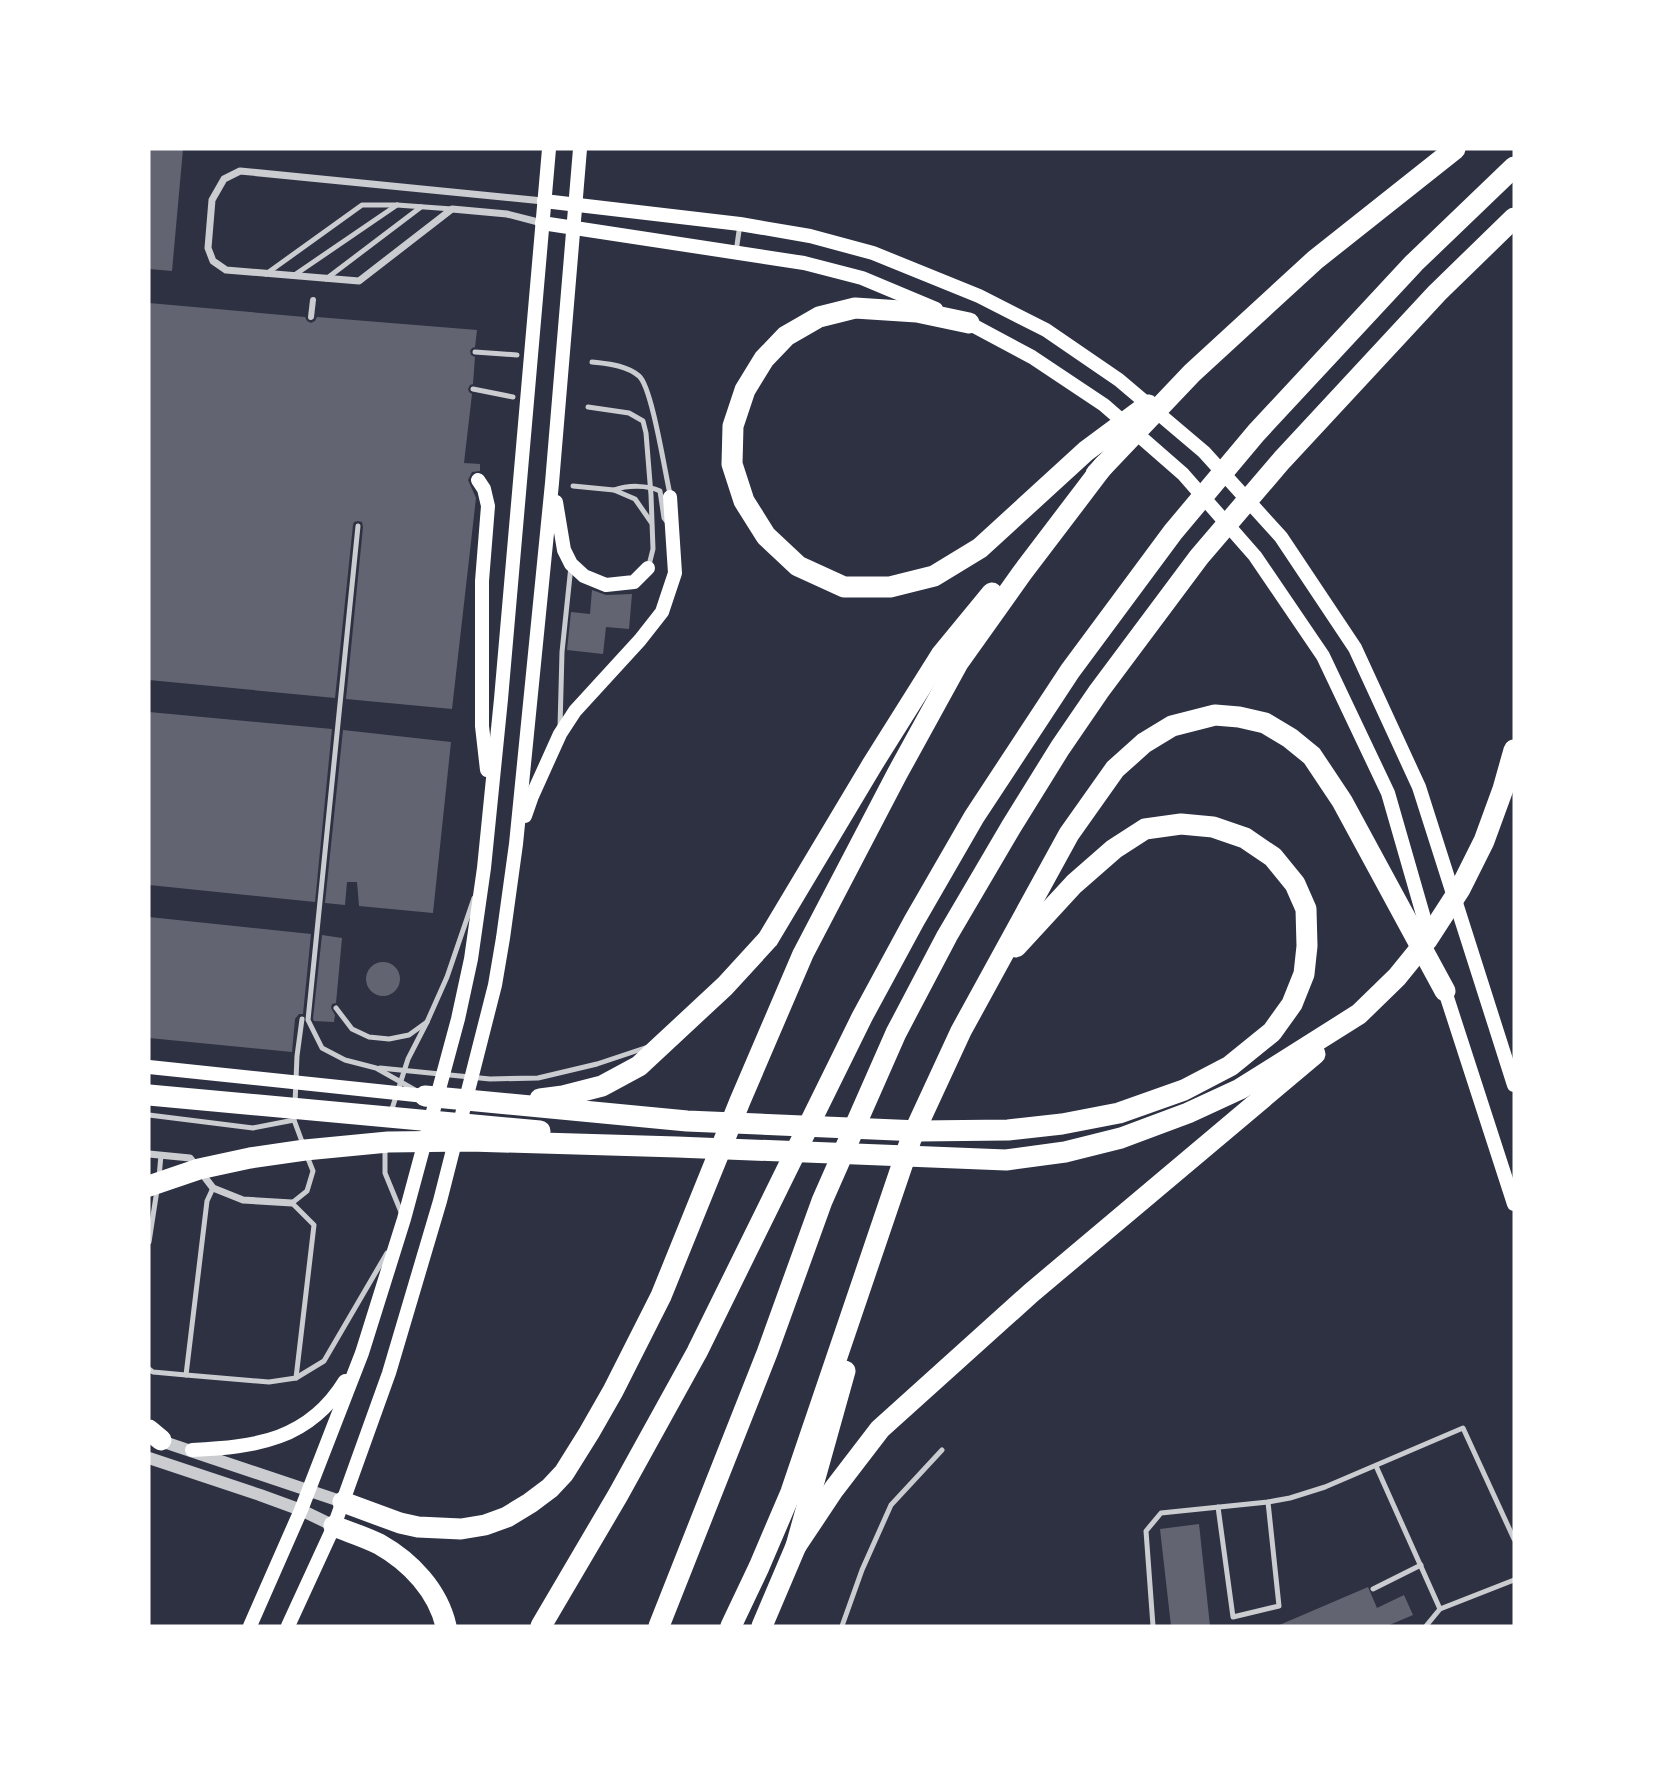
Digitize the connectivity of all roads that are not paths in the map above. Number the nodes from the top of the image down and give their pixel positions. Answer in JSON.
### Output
{"nodes":[{"id":1,"x":549,"y":149,"type":"edge"},
{"id":2,"x":580,"y":149,"type":"edge"},
{"id":3,"x":1455,"y":149,"type":"edge"},
{"id":4,"x":1514,"y":167,"type":"edge"},
{"id":5,"x":544,"y":201,"type":"junction"},
{"id":6,"x":575,"y":204,"type":"junction"},
{"id":7,"x":397,"y":205,"type":"junction"},
{"id":8,"x":422,"y":206,"type":"junction"},
{"id":9,"x":452,"y":209,"type":"junction"},
{"id":10,"x":1514,"y":218,"type":"edge"},
{"id":11,"x":542,"y":223,"type":"junction"},
{"id":12,"x":740,"y":224,"type":"junction"},
{"id":13,"x":573,"y":228,"type":"junction"},
{"id":14,"x":736,"y":252,"type":"junction"},
{"id":15,"x":266,"y":274,"type":"junction"},
{"id":16,"x":293,"y":276,"type":"junction"},
{"id":17,"x":326,"y":279,"type":"junction"},
{"id":18,"x":313,"y":300,"type":"dead end"},
{"id":19,"x":312,"y":317,"type":"dead end"},
{"id":20,"x":970,"y":323,"type":"junction"},
{"id":21,"x":475,"y":352,"type":"dead end"},
{"id":22,"x":517,"y":355,"type":"dead end"},
{"id":23,"x":592,"y":362,"type":"dead end"},
{"id":24,"x":1192,"y":373,"type":"junction"},
{"id":25,"x":473,"y":389,"type":"dead end"},
{"id":26,"x":513,"y":397,"type":"dead end"},
{"id":27,"x":588,"y":407,"type":"dead end"},
{"id":28,"x":1104,"y":465,"type":"junction"},
{"id":29,"x":478,"y":480,"type":"dead end"},
{"id":30,"x":552,"y":483,"type":"junction"},
{"id":31,"x":573,"y":486,"type":"dead end"},
{"id":32,"x":650,"y":487,"type":"junction"},
{"id":33,"x":614,"y":490,"type":"junction"},
{"id":34,"x":670,"y":497,"type":"joint"},
{"id":35,"x":652,"y":525,"type":"junction"},
{"id":36,"x":358,"y":526,"type":"dead end"},
{"id":37,"x":672,"y":531,"type":"junction"},
{"id":38,"x":571,"y":564,"type":"junction"},
{"id":39,"x":648,"y":568,"type":"joint"},
{"id":40,"x":560,"y":734,"type":"junction"},
{"id":41,"x":1514,"y":750,"type":"edge"},
{"id":42,"x":490,"y":800,"type":"junction"},
{"id":43,"x":516,"y":844,"type":"junction"},
{"id":44,"x":484,"y":869,"type":"junction"},
{"id":45,"x":993,"y":973,"type":"junction"},
{"id":46,"x":1445,"y":991,"type":"junction"},
{"id":47,"x":336,"y":1008,"type":"dead end"},
{"id":48,"x":1359,"y":1014,"type":"junction"},
{"id":49,"x":305,"y":1020,"type":"junction"},
{"id":50,"x":428,"y":1022,"type":"junction"},
{"id":51,"x":668,"y":1040,"type":"junction"},
{"id":52,"x":149,"y":1067,"type":"edge"},
{"id":53,"x":376,"y":1068,"type":"junction"},
{"id":54,"x":1514,"y":1085,"type":"edge"},
{"id":55,"x":149,"y":1095,"type":"edge"},
{"id":56,"x":425,"y":1096,"type":"junction"},
{"id":57,"x":507,"y":1104,"type":"junction"},
{"id":58,"x":149,"y":1115,"type":"edge"},
{"id":59,"x":293,"y":1120,"type":"junction"},
{"id":60,"x":389,"y":1120,"type":"dead end"},
{"id":61,"x":385,"y":1132,"type":"dead end"},
{"id":62,"x":526,"y":1137,"type":"junction"},
{"id":63,"x":149,"y":1154,"type":"edge"},
{"id":64,"x":161,"y":1156,"type":"junction"},
{"id":65,"x":149,"y":1186,"type":"edge"},
{"id":66,"x":213,"y":1188,"type":"junction"},
{"id":67,"x":292,"y":1203,"type":"junction"},
{"id":68,"x":1514,"y":1204,"type":"edge"},
{"id":69,"x":404,"y":1219,"type":"junction"},
{"id":70,"x":149,"y":1242,"type":"edge"},
{"id":71,"x":867,"y":1273,"type":"junction"},
{"id":72,"x":362,"y":1353,"type":"junction"},
{"id":73,"x":149,"y":1369,"type":"edge"},
{"id":74,"x":186,"y":1375,"type":"junction"},
{"id":75,"x":296,"y":1378,"type":"junction"},
{"id":76,"x":152,"y":1442,"type":"edge"},
{"id":77,"x":192,"y":1450,"type":"junction"},
{"id":78,"x":942,"y":1450,"type":"dead end"},
{"id":79,"x":1376,"y":1466,"type":"junction"},
{"id":80,"x":308,"y":1491,"type":"junction"},
{"id":81,"x":343,"y":1502,"type":"junction"},
{"id":82,"x":1268,"y":1502,"type":"junction"},
{"id":83,"x":1218,"y":1507,"type":"junction"},
{"id":84,"x":301,"y":1510,"type":"junction"},
{"id":85,"x":334,"y":1526,"type":"junction"},
{"id":86,"x":1514,"y":1539,"type":"edge"},
{"id":87,"x":796,"y":1546,"type":"junction"},
{"id":88,"x":1421,"y":1565,"type":"junction"},
{"id":89,"x":1514,"y":1580,"type":"edge"},
{"id":90,"x":1373,"y":1589,"type":"dead end"},
{"id":91,"x":1440,"y":1609,"type":"junction"},
{"id":92,"x":250,"y":1626,"type":"edge"},
{"id":93,"x":288,"y":1626,"type":"edge"},
{"id":94,"x":446,"y":1626,"type":"edge"},
{"id":95,"x":541,"y":1626,"type":"edge"},
{"id":96,"x":659,"y":1626,"type":"edge"},
{"id":97,"x":731,"y":1626,"type":"edge"},
{"id":98,"x":762,"y":1626,"type":"edge"},
{"id":99,"x":842,"y":1626,"type":"edge"},
{"id":100,"x":1153,"y":1626,"type":"edge"},
{"id":101,"x":1426,"y":1626,"type":"edge"}],
"edges":[{"from":1,"to":5,"type":"main road"},
{"from":2,"to":6,"type":"main road"},
{"from":3,"to":24,"type":"highway"},
{"from":4,"to":95,"type":"highway"},
{"from":5,"to":6,"type":"main road"},
{"from":5,"to":11,"type":"main road"},
{"from":5,"to":15,"type":"street"},
{"from":6,"to":12,"type":"main road"},
{"from":6,"to":13,"type":"main road"},
{"from":7,"to":8,"type":"lane"},
{"from":7,"to":15,"type":"lane"},
{"from":7,"to":16,"type":"lane"},
{"from":8,"to":9,"type":"lane"},
{"from":8,"to":17,"type":"lane"},
{"from":9,"to":11,"type":"street"},
{"from":9,"to":17,"type":"street"},
{"from":10,"to":96,"type":"highway"},
{"from":11,"to":13,"type":"main road"},
{"from":11,"to":42,"type":"main road"},
{"from":12,"to":14,"type":"lane"},
{"from":12,"to":54,"type":"main road"},
{"from":13,"to":14,"type":"main road"},
{"from":13,"to":30,"type":"main road"},
{"from":14,"to":20,"type":"main road"},
{"from":15,"to":16,"type":"street"},
{"from":16,"to":17,"type":"street"},
{"from":18,"to":19,"type":"street"},
{"from":20,"to":24,"type":"highway"},
{"from":20,"to":46,"type":"main road"},
{"from":21,"to":22,"type":"lane"},
{"from":23,"to":34,"type":"lane"},
{"from":24,"to":28,"type":"highway"},
{"from":25,"to":26,"type":"lane"},
{"from":27,"to":32,"type":"lane"},
{"from":28,"to":51,"type":"highway"},
{"from":28,"to":81,"type":"highway"},
{"from":29,"to":42,"type":"main road"},
{"from":30,"to":38,"type":"main road"},
{"from":30,"to":43,"type":"main road"},
{"from":31,"to":33,"type":"lane"},
{"from":32,"to":33,"type":"lane"},
{"from":32,"to":35,"type":"lane"},
{"from":32,"to":37,"type":"lane"},
{"from":33,"to":35,"type":"lane"},
{"from":34,"to":37,"type":"main road"},
{"from":35,"to":39,"type":"lane"},
{"from":36,"to":49,"type":"lane"},
{"from":37,"to":40,"type":"main road"},
{"from":38,"to":39,"type":"main road"},
{"from":38,"to":40,"type":"lane"},
{"from":40,"to":43,"type":"main road"},
{"from":41,"to":48,"type":"highway"},
{"from":42,"to":44,"type":"main road"},
{"from":43,"to":81,"type":"main road"},
{"from":44,"to":50,"type":"lane"},
{"from":44,"to":69,"type":"main road"},
{"from":45,"to":46,"type":"highway"},
{"from":45,"to":57,"type":"highway"},
{"from":45,"to":71,"type":"highway"},
{"from":46,"to":68,"type":"main road"},
{"from":47,"to":50,"type":"lane"},
{"from":48,"to":62,"type":"highway"},
{"from":48,"to":87,"type":"highway"},
{"from":49,"to":53,"type":"lane"},
{"from":49,"to":59,"type":"lane"},
{"from":50,"to":60,"type":"lane"},
{"from":51,"to":53,"type":"lane"},
{"from":51,"to":57,"type":"highway"},
{"from":52,"to":56,"type":"main road"},
{"from":53,"to":56,"type":"lane"},
{"from":55,"to":62,"type":"highway"},
{"from":56,"to":57,"type":"highway"},
{"from":58,"to":59,"type":"lane"},
{"from":59,"to":67,"type":"lane"},
{"from":61,"to":69,"type":"lane"},
{"from":62,"to":65,"type":"highway"},
{"from":63,"to":64,"type":"street"},
{"from":64,"to":66,"type":"street"},
{"from":64,"to":70,"type":"lane"},
{"from":66,"to":67,"type":"street"},
{"from":66,"to":74,"type":"lane"},
{"from":67,"to":75,"type":"lane"},
{"from":69,"to":72,"type":"main road"},
{"from":69,"to":75,"type":"lane"},
{"from":71,"to":87,"type":"highway"},
{"from":71,"to":97,"type":"highway"},
{"from":72,"to":77,"type":"main road"},
{"from":72,"to":80,"type":"main road"},
{"from":73,"to":74,"type":"lane"},
{"from":74,"to":75,"type":"lane"},
{"from":76,"to":77,"type":"street"},
{"from":76,"to":84,"type":"street"},
{"from":77,"to":80,"type":"street"},
{"from":78,"to":99,"type":"lane"},
{"from":79,"to":82,"type":"lane"},
{"from":79,"to":86,"type":"lane"},
{"from":79,"to":88,"type":"lane"},
{"from":80,"to":81,"type":"street"},
{"from":80,"to":84,"type":"main road"},
{"from":81,"to":85,"type":"main road"},
{"from":82,"to":83,"type":"lane"},
{"from":82,"to":83,"type":"lane"},
{"from":83,"to":100,"type":"lane"},
{"from":84,"to":85,"type":"street"},
{"from":84,"to":92,"type":"main road"},
{"from":85,"to":93,"type":"main road"},
{"from":85,"to":94,"type":"highway"},
{"from":87,"to":98,"type":"highway"},
{"from":88,"to":90,"type":"lane"},
{"from":88,"to":91,"type":"lane"},
{"from":89,"to":91,"type":"lane"},
{"from":91,"to":101,"type":"lane"}]}
